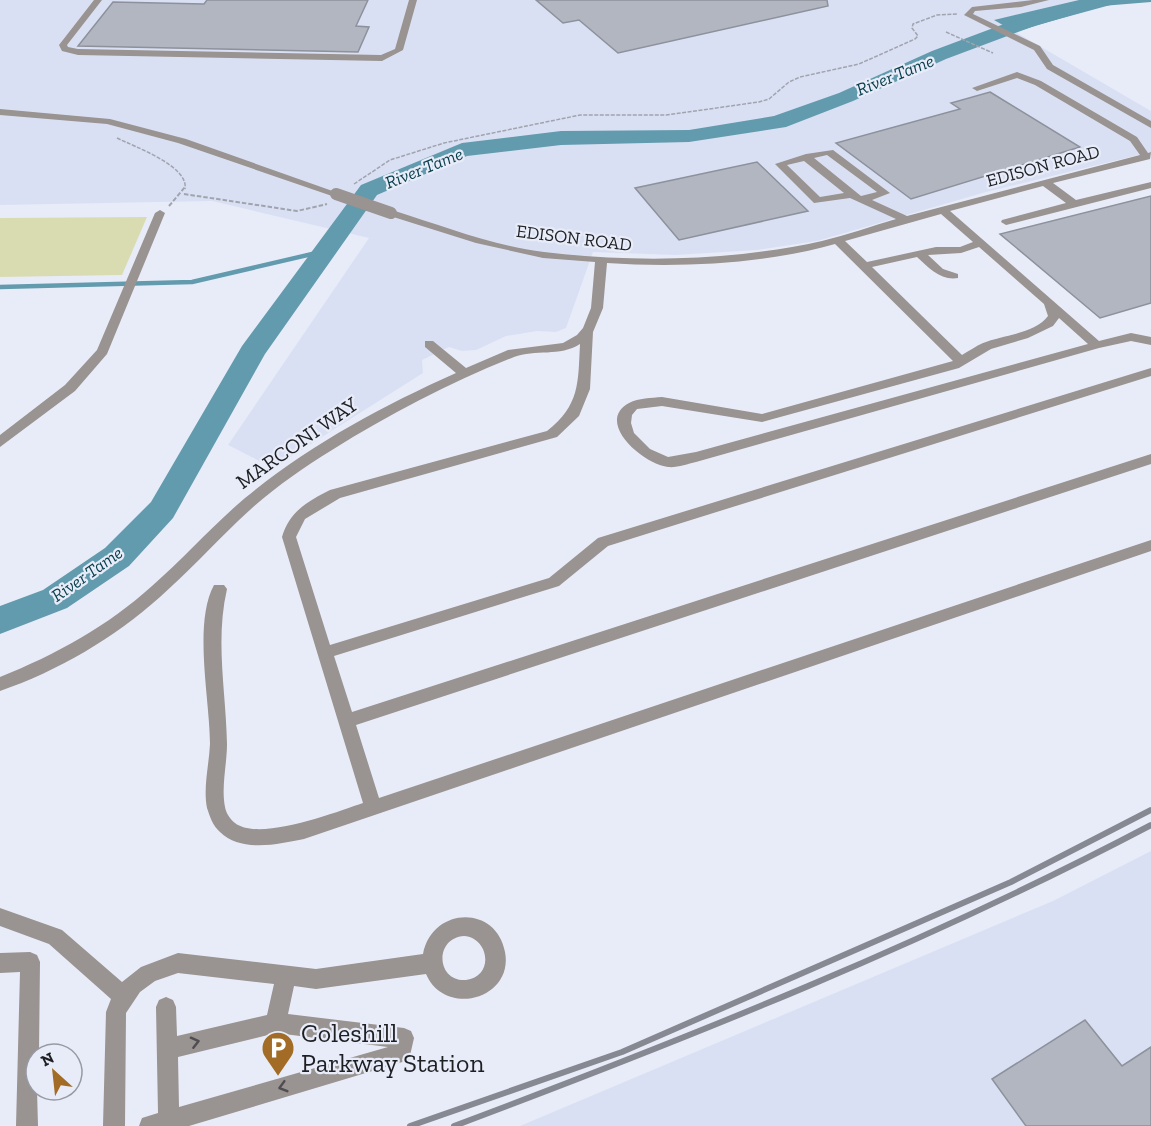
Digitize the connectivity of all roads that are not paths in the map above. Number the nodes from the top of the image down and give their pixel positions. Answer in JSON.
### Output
{"nodes":[{"id":1,"x":98,"y":0,"type":"edge"},
{"id":2,"x":413,"y":0,"type":"edge"},
{"id":3,"x":1045,"y":0,"type":"edge"},
{"id":4,"x":977,"y":88,"type":"dead end"},
{"id":5,"x":0,"y":112,"type":"edge"},
{"id":6,"x":1149,"y":124,"type":"edge"},
{"id":7,"x":1148,"y":156,"type":"edge"},
{"id":8,"x":806,"y":157,"type":"junction"},
{"id":9,"x":1045,"y":182,"type":"junction"},
{"id":10,"x":1151,"y":185,"type":"edge"},
{"id":11,"x":852,"y":194,"type":"junction"},
{"id":12,"x":862,"y":200,"type":"junction"},
{"id":13,"x":1074,"y":204,"type":"junction"},
{"id":14,"x":944,"y":211,"type":"junction"},
{"id":15,"x":160,"y":213,"type":"road end"},
{"id":16,"x":909,"y":221,"type":"junction"},
{"id":17,"x":1006,"y":222,"type":"dead end"},
{"id":18,"x":838,"y":240,"type":"junction"},
{"id":19,"x":982,"y":242,"type":"junction"},
{"id":20,"x":919,"y":253,"type":"junction"},
{"id":21,"x":601,"y":261,"type":"junction"},
{"id":22,"x":863,"y":266,"type":"junction"},
{"id":23,"x":954,"y":276,"type":"dead end"},
{"id":24,"x":1053,"y":307,"type":"junction"},
{"id":25,"x":587,"y":333,"type":"junction"},
{"id":26,"x":1151,"y":341,"type":"edge"},
{"id":27,"x":429,"y":344,"type":"dead end"},
{"id":28,"x":1096,"y":345,"type":"junction"},
{"id":29,"x":962,"y":362,"type":"junction"},
{"id":30,"x":1151,"y":372,"type":"edge"},
{"id":31,"x":464,"y":373,"type":"junction"},
{"id":32,"x":0,"y":442,"type":"edge"},
{"id":33,"x":1151,"y":459,"type":"edge"},
{"id":34,"x":1151,"y":545,"type":"edge"},
{"id":35,"x":219,"y":589,"type":"dead end"},
{"id":36,"x":324,"y":653,"type":"junction"},
{"id":37,"x":0,"y":684,"type":"edge"},
{"id":38,"x":345,"y":721,"type":"junction"},
{"id":39,"x":373,"y":808,"type":"junction"},
{"id":40,"x":0,"y":916,"type":"edge"},
{"id":41,"x":0,"y":963,"type":"edge"},
{"id":42,"x":432,"y":963,"type":"dead end"},
{"id":43,"x":286,"y":975,"type":"junction"},
{"id":44,"x":123,"y":995,"type":"junction"},
{"id":45,"x":166,"y":1007,"type":"dead end"},
{"id":46,"x":276,"y":1023,"type":"junction"},
{"id":47,"x":166,"y":1049,"type":"junction"},
{"id":48,"x":159,"y":1123,"type":"edge"},
{"id":49,"x":27,"y":1126,"type":"edge"},
{"id":50,"x":114,"y":1126,"type":"edge"}],
"edges":[{"from":1,"to":2,"type":"street"},
{"from":3,"to":6,"type":"street"},
{"from":4,"to":7,"type":"street"},
{"from":5,"to":21,"type":"street","name":"EDISON ROAD","bridge":true},
{"from":7,"to":9,"type":"street","name":"EDISON ROAD"},
{"from":8,"to":11,"type":"street"},
{"from":8,"to":11,"type":"street"},
{"from":8,"to":12,"type":"street"},
{"from":9,"to":13,"type":"street"},
{"from":9,"to":14,"type":"street","name":"EDISON ROAD"},
{"from":10,"to":13,"type":"street"},
{"from":11,"to":12,"type":"street"},
{"from":12,"to":16,"type":"street"},
{"from":13,"to":17,"type":"street"},
{"from":14,"to":16,"type":"street","name":"EDISON ROAD"},
{"from":14,"to":19,"type":"street"},
{"from":15,"to":32,"type":"street"},
{"from":16,"to":18,"type":"street","name":"EDISON ROAD"},
{"from":18,"to":21,"type":"street","name":"EDISON ROAD"},
{"from":18,"to":22,"type":"street"},
{"from":19,"to":20,"type":"street"},
{"from":19,"to":24,"type":"street"},
{"from":20,"to":22,"type":"street"},
{"from":20,"to":23,"type":"street"},
{"from":21,"to":25,"type":"street"},
{"from":22,"to":29,"type":"street"},
{"from":24,"to":28,"type":"street"},
{"from":24,"to":29,"type":"street"},
{"from":25,"to":31,"type":"street","name":"MARCONI WAY"},
{"from":25,"to":36,"type":"street"},
{"from":26,"to":28,"type":"street"},
{"from":27,"to":31,"type":"street"},
{"from":28,"to":29,"type":"street"},
{"from":30,"to":36,"type":"street"},
{"from":31,"to":37,"type":"street","name":"MARCONI WAY"},
{"from":33,"to":38,"type":"street"},
{"from":34,"to":39,"type":"street"},
{"from":35,"to":39,"type":"street"},
{"from":36,"to":38,"type":"street"},
{"from":38,"to":39,"type":"street"},
{"from":40,"to":44,"type":"street"},
{"from":41,"to":49,"type":"street"},
{"from":42,"to":43,"type":"street"},
{"from":43,"to":44,"type":"street"},
{"from":43,"to":46,"type":"street"},
{"from":44,"to":50,"type":"street"},
{"from":45,"to":47,"type":"street"},
{"from":47,"to":46,"type":"street","one_way":true},
{"from":46,"to":48,"type":"street","one_way":true},
{"from":47,"to":48,"type":"street"}]}
